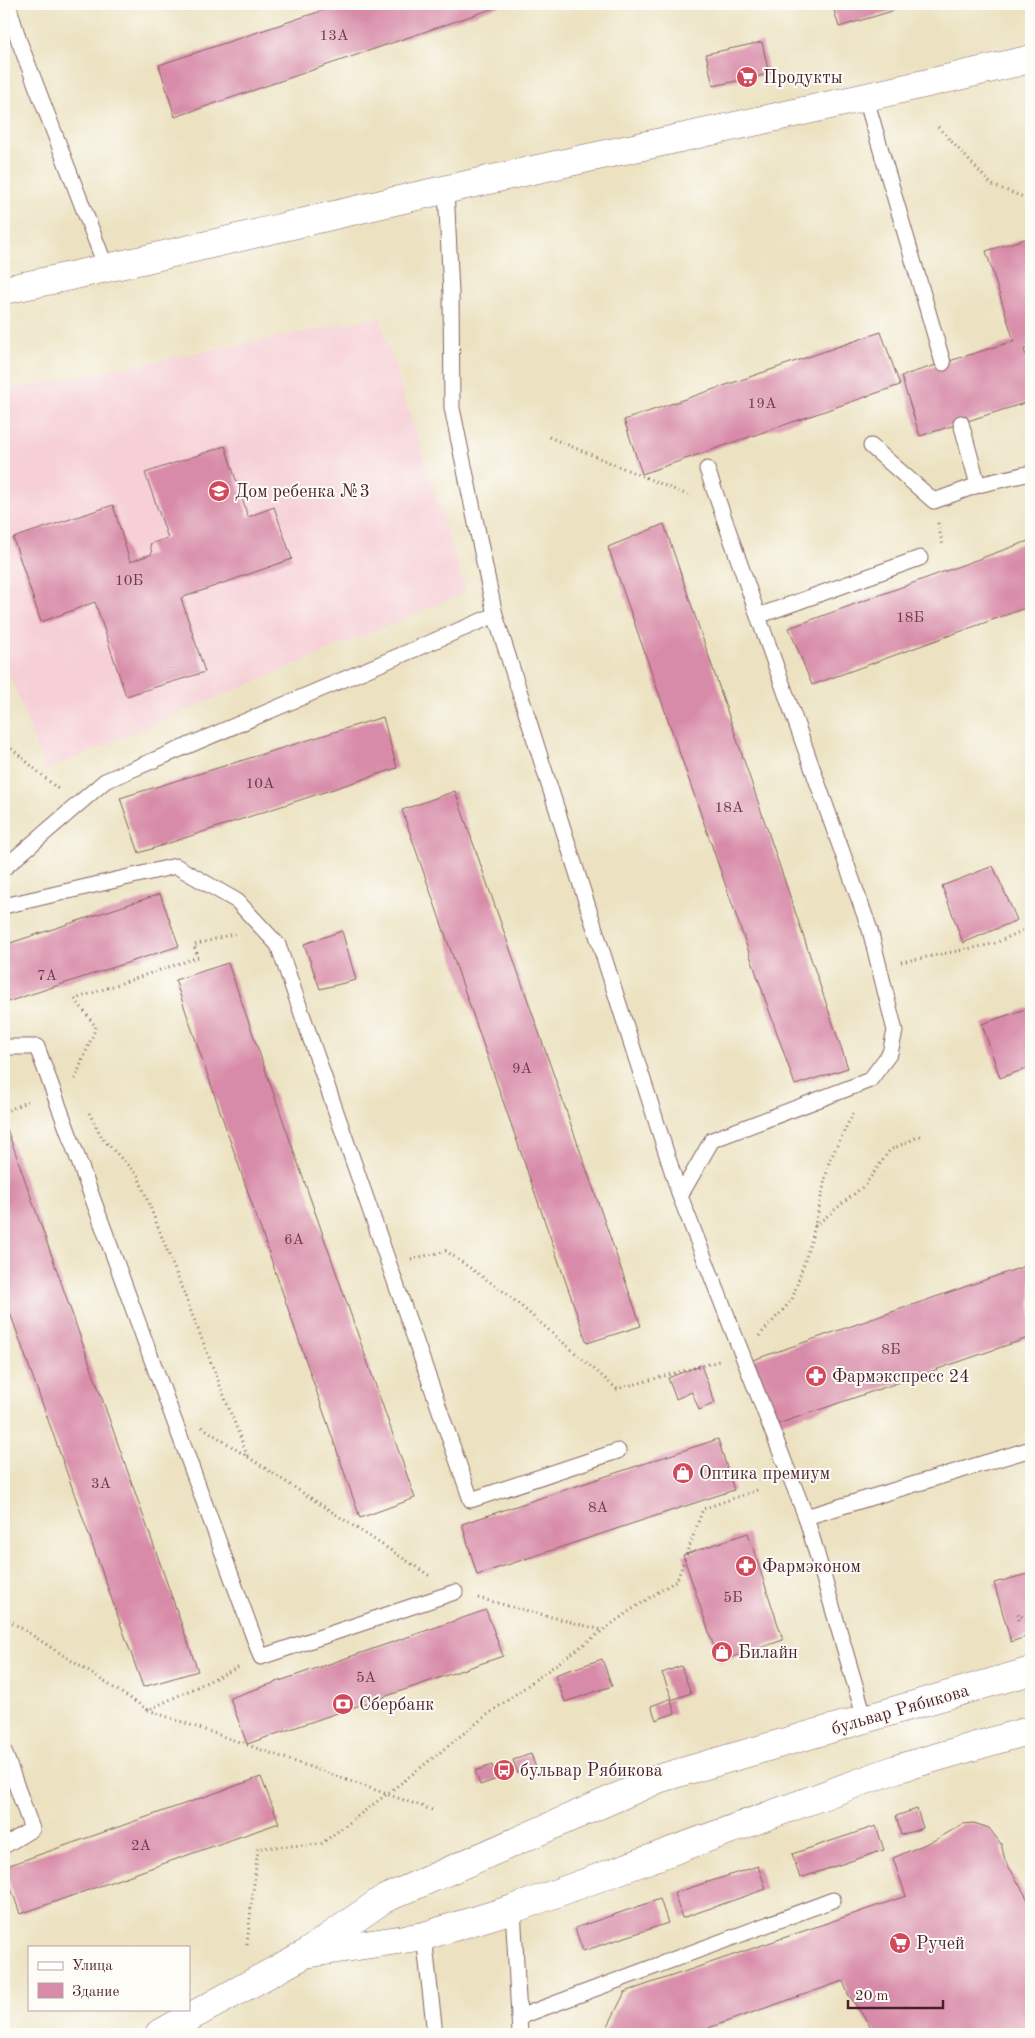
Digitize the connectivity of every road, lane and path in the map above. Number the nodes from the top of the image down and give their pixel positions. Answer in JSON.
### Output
{"nodes":[{"id":1,"x":8,"y":4,"type":"edge"},
{"id":2,"x":4,"y":23,"type":"edge"},
{"id":3,"x":19,"y":40,"type":"junction"},
{"id":4,"x":1031,"y":59,"type":"edge"},
{"id":5,"x":866,"y":99,"type":"junction"},
{"id":6,"x":938,"y":127,"type":"dead end"},
{"id":7,"x":446,"y":189,"type":"junction"},
{"id":8,"x":1031,"y":200,"type":"edge"},
{"id":9,"x":107,"y":270,"type":"junction"},
{"id":10,"x":4,"y":290,"type":"edge"},
{"id":11,"x":943,"y":363,"type":"dead end"},
{"id":12,"x":961,"y":423,"type":"dead end"},
{"id":13,"x":549,"y":437,"type":"dead end"},
{"id":14,"x":871,"y":446,"type":"dead end"},
{"id":15,"x":706,"y":469,"type":"dead end"},
{"id":16,"x":1031,"y":473,"type":"edge"},
{"id":17,"x":978,"y":485,"type":"junction"},
{"id":18,"x":934,"y":501,"type":"junction"},
{"id":19,"x":720,"y":509,"type":"junction"},
{"id":20,"x":920,"y":558,"type":"joint"},
{"id":21,"x":495,"y":614,"type":"junction"},
{"id":22,"x":758,"y":616,"type":"junction"},
{"id":23,"x":4,"y":742,"type":"edge"},
{"id":24,"x":77,"y":805,"type":"junction"},
{"id":25,"x":4,"y":868,"type":"edge"},
{"id":26,"x":4,"y":906,"type":"edge"},
{"id":27,"x":259,"y":926,"type":"junction"},
{"id":28,"x":1031,"y":927,"type":"edge"},
{"id":29,"x":879,"y":967,"type":"junction"},
{"id":30,"x":4,"y":1047,"type":"edge"},
{"id":31,"x":870,"y":1080,"type":"junction"},
{"id":32,"x":73,"y":1084,"type":"dead end"},
{"id":33,"x":86,"y":1107,"type":"dead end"},
{"id":34,"x":922,"y":1135,"type":"dead end"},
{"id":35,"x":680,"y":1196,"type":"junction"},
{"id":36,"x":815,"y":1227,"type":"junction"},
{"id":37,"x":388,"y":1263,"type":"junction"},
{"id":38,"x":755,"y":1341,"type":"dead end"},
{"id":39,"x":741,"y":1354,"type":"junction"},
{"id":40,"x":169,"y":1405,"type":"junction"},
{"id":41,"x":1031,"y":1449,"type":"edge"},
{"id":42,"x":618,"y":1451,"type":"dead end"},
{"id":43,"x":248,"y":1457,"type":"junction"},
{"id":44,"x":757,"y":1490,"type":"dead end"},
{"id":45,"x":806,"y":1517,"type":"junction"},
{"id":46,"x":455,"y":1592,"type":"junction"},
{"id":47,"x":4,"y":1617,"type":"edge"},
{"id":48,"x":1019,"y":1620,"type":"dead end"},
{"id":49,"x":1031,"y":1623,"type":"edge"},
{"id":50,"x":603,"y":1631,"type":"junction"},
{"id":51,"x":261,"y":1657,"type":"junction"},
{"id":52,"x":1031,"y":1671,"type":"edge"},
{"id":53,"x":148,"y":1710,"type":"junction"},
{"id":54,"x":865,"y":1719,"type":"junction"},
{"id":55,"x":1031,"y":1730,"type":"edge"},
{"id":56,"x":4,"y":1751,"type":"edge"},
{"id":57,"x":387,"y":1794,"type":"junction"},
{"id":58,"x":435,"y":1811,"type":"dead end"},
{"id":59,"x":4,"y":1846,"type":"edge"},
{"id":60,"x":833,"y":1900,"type":"dead end"},
{"id":61,"x":513,"y":1909,"type":"junction"},
{"id":62,"x":424,"y":1936,"type":"junction"},
{"id":63,"x":247,"y":1944,"type":"dead end"},
{"id":64,"x":305,"y":1954,"type":"junction"},
{"id":65,"x":519,"y":2017,"type":"junction"},
{"id":66,"x":159,"y":2034,"type":"edge"},
{"id":67,"x":435,"y":2034,"type":"edge"},
{"id":68,"x":520,"y":2034,"type":"edge"}],
"edges":[{"from":1,"to":3,"type":"lane"},
{"from":2,"to":3,"type":"lane"},
{"from":3,"to":9,"type":"lane"},
{"from":4,"to":5,"type":"main road"},
{"from":5,"to":7,"type":"main road"},
{"from":5,"to":11,"type":"lane"},
{"from":6,"to":8,"type":"path"},
{"from":7,"to":9,"type":"main road"},
{"from":7,"to":21,"type":"lane"},
{"from":9,"to":10,"type":"main road"},
{"from":12,"to":17,"type":"lane"},
{"from":13,"to":19,"type":"path"},
{"from":14,"to":18,"type":"lane"},
{"from":15,"to":19,"type":"lane"},
{"from":16,"to":17,"type":"lane"},
{"from":17,"to":18,"type":"lane"},
{"from":18,"to":20,"type":"path"},
{"from":19,"to":22,"type":"lane"},
{"from":20,"to":22,"type":"lane"},
{"from":21,"to":24,"type":"lane"},
{"from":21,"to":35,"type":"lane"},
{"from":22,"to":29,"type":"lane"},
{"from":23,"to":24,"type":"path"},
{"from":24,"to":25,"type":"lane"},
{"from":26,"to":27,"type":"lane"},
{"from":27,"to":32,"type":"path"},
{"from":27,"to":37,"type":"lane"},
{"from":28,"to":29,"type":"path"},
{"from":29,"to":31,"type":"lane"},
{"from":30,"to":40,"type":"lane"},
{"from":31,"to":35,"type":"lane"},
{"from":31,"to":36,"type":"path"},
{"from":33,"to":43,"type":"path"},
{"from":34,"to":36,"type":"path"},
{"from":35,"to":39,"type":"lane"},
{"from":36,"to":38,"type":"path"},
{"from":37,"to":39,"type":"path"},
{"from":37,"to":42,"type":"lane"},
{"from":39,"to":45,"type":"lane"},
{"from":40,"to":43,"type":"path"},
{"from":40,"to":51,"type":"lane"},
{"from":41,"to":45,"type":"lane"},
{"from":43,"to":46,"type":"path"},
{"from":44,"to":50,"type":"path"},
{"from":45,"to":54,"type":"lane"},
{"from":46,"to":50,"type":"path"},
{"from":46,"to":51,"type":"lane"},
{"from":47,"to":53,"type":"path"},
{"from":48,"to":49,"type":"path"},
{"from":50,"to":57,"type":"path"},
{"from":51,"to":53,"type":"path"},
{"from":52,"to":54,"type":"main road","name":"бульвар Рябикова"},
{"from":53,"to":57,"type":"path"},
{"from":54,"to":64,"type":"main road","name":"бульвар Рябикова"},
{"from":55,"to":61,"type":"main road","name":"бульвар Рябикова"},
{"from":56,"to":59,"type":"lane"},
{"from":57,"to":58,"type":"path"},
{"from":57,"to":63,"type":"path"},
{"from":60,"to":65,"type":"lane"},
{"from":61,"to":62,"type":"main road","name":"бульвар Рябикова"},
{"from":61,"to":65,"type":"lane"},
{"from":62,"to":64,"type":"main road","name":"бульвар Рябикова"},
{"from":62,"to":67,"type":"lane"},
{"from":64,"to":66,"type":"main road","name":"бульвар Рябикова"},
{"from":65,"to":68,"type":"lane"}]}
